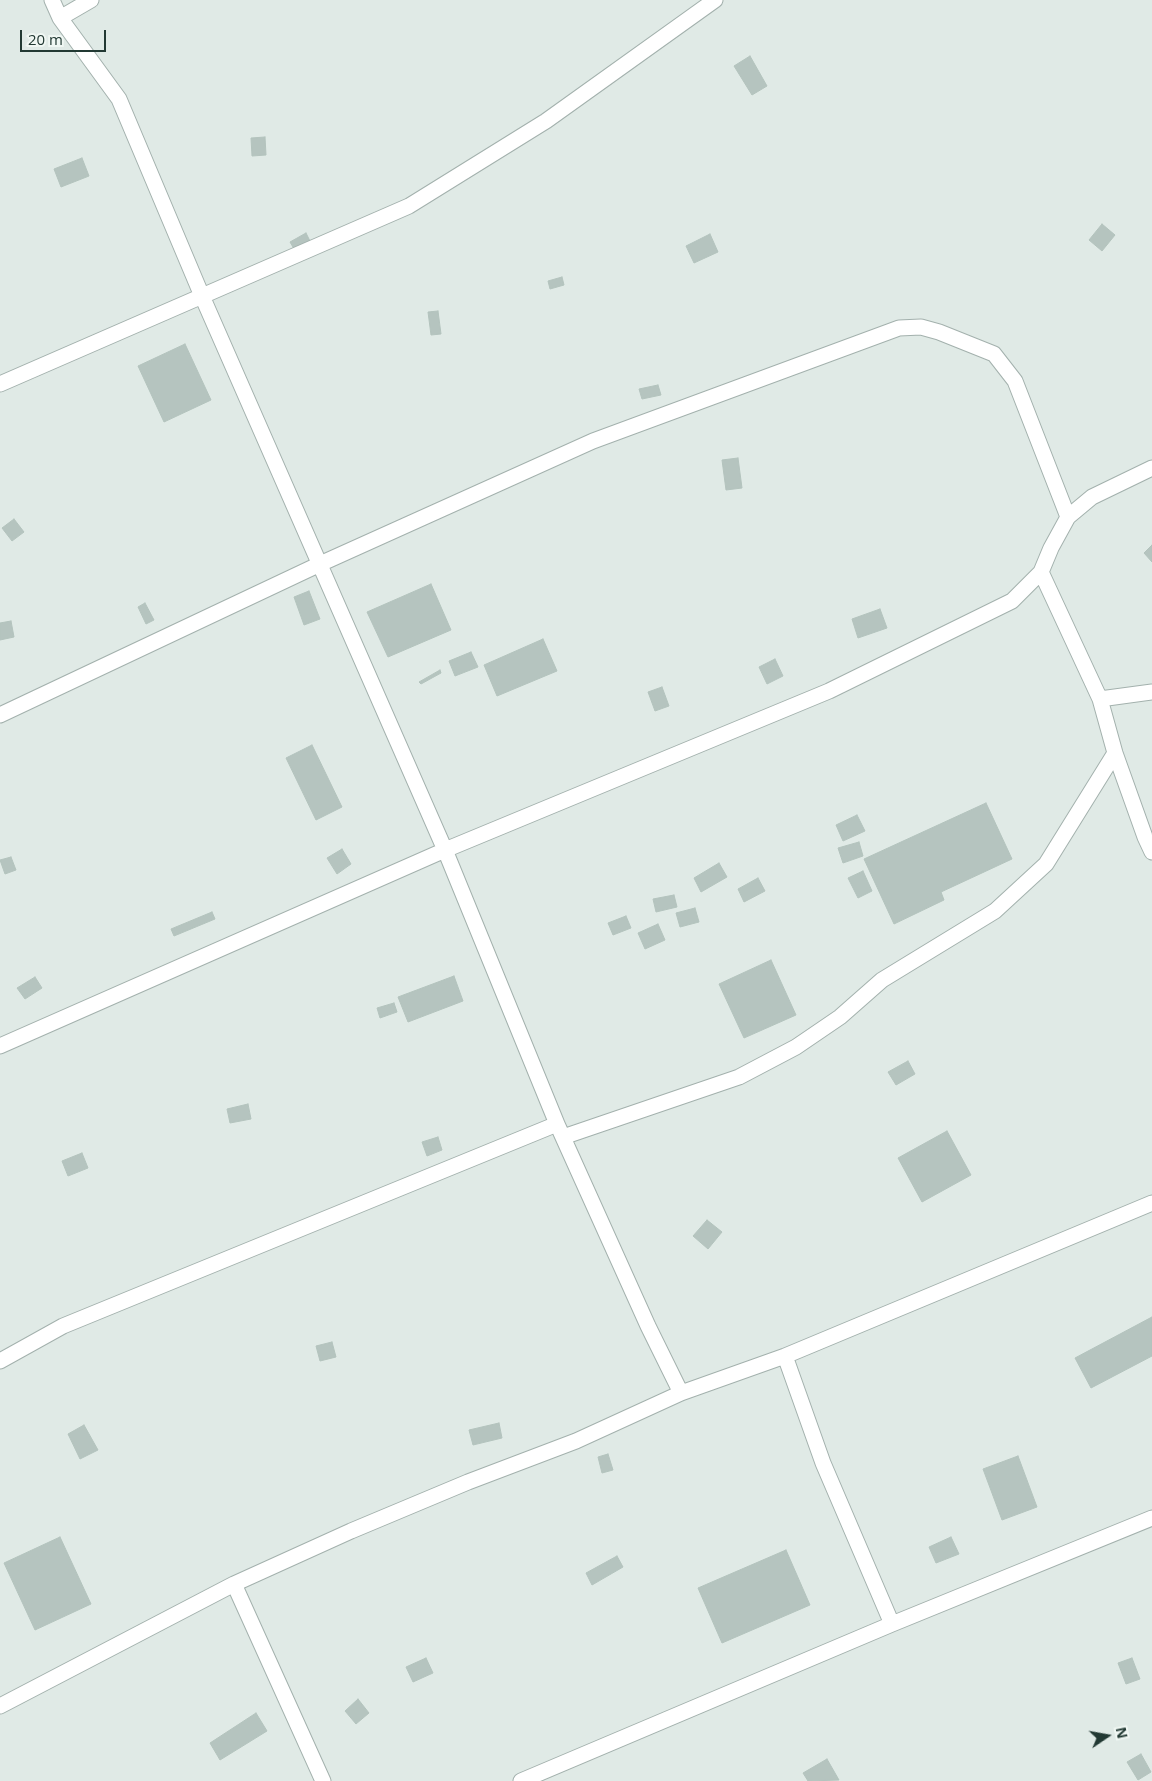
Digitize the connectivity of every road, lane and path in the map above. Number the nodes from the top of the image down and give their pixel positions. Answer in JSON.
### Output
{"nodes":[{"id":1,"x":52,"y":0,"type":"edge"},
{"id":2,"x":91,"y":0,"type":"edge"},
{"id":3,"x":714,"y":0,"type":"edge"},
{"id":4,"x":60,"y":18,"type":"junction"},
{"id":5,"x":202,"y":296,"type":"junction"},
{"id":6,"x":0,"y":384,"type":"edge"},
{"id":7,"x":1152,"y":468,"type":"edge"},
{"id":8,"x":1068,"y":517,"type":"junction"},
{"id":9,"x":320,"y":564,"type":"junction"},
{"id":10,"x":1041,"y":572,"type":"junction"},
{"id":11,"x":1152,"y":692,"type":"edge"},
{"id":12,"x":1100,"y":699,"type":"junction"},
{"id":13,"x":0,"y":715,"type":"edge"},
{"id":14,"x":1115,"y":753,"type":"junction"},
{"id":15,"x":445,"y":850,"type":"junction"},
{"id":16,"x":1152,"y":852,"type":"edge"},
{"id":17,"x":0,"y":1046,"type":"edge"},
{"id":18,"x":560,"y":1130,"type":"junction"},
{"id":19,"x":1152,"y":1203,"type":"edge"},
{"id":20,"x":785,"y":1356,"type":"junction"},
{"id":21,"x":0,"y":1361,"type":"edge"},
{"id":22,"x":682,"y":1393,"type":"junction"},
{"id":23,"x":1152,"y":1518,"type":"edge"},
{"id":24,"x":234,"y":1584,"type":"junction"},
{"id":25,"x":892,"y":1624,"type":"junction"},
{"id":26,"x":0,"y":1706,"type":"edge"},
{"id":27,"x":323,"y":1781,"type":"edge"},
{"id":28,"x":522,"y":1781,"type":"edge"}],
"edges":[{"from":1,"to":4,"type":"street"},
{"from":2,"to":4,"type":"street"},
{"from":3,"to":5,"type":"street"},
{"from":4,"to":5,"type":"street"},
{"from":5,"to":6,"type":"street"},
{"from":5,"to":9,"type":"street"},
{"from":7,"to":8,"type":"street"},
{"from":8,"to":9,"type":"street"},
{"from":8,"to":10,"type":"street"},
{"from":9,"to":13,"type":"street"},
{"from":9,"to":15,"type":"street"},
{"from":10,"to":12,"type":"street"},
{"from":10,"to":15,"type":"street"},
{"from":11,"to":12,"type":"street"},
{"from":12,"to":14,"type":"street"},
{"from":14,"to":16,"type":"street"},
{"from":14,"to":18,"type":"street"},
{"from":15,"to":17,"type":"street"},
{"from":15,"to":18,"type":"street"},
{"from":18,"to":21,"type":"street"},
{"from":18,"to":22,"type":"street"},
{"from":19,"to":20,"type":"street"},
{"from":20,"to":22,"type":"street"},
{"from":20,"to":25,"type":"street"},
{"from":22,"to":24,"type":"street"},
{"from":23,"to":25,"type":"street"},
{"from":24,"to":26,"type":"street"},
{"from":24,"to":27,"type":"street"},
{"from":25,"to":28,"type":"street"}]}
